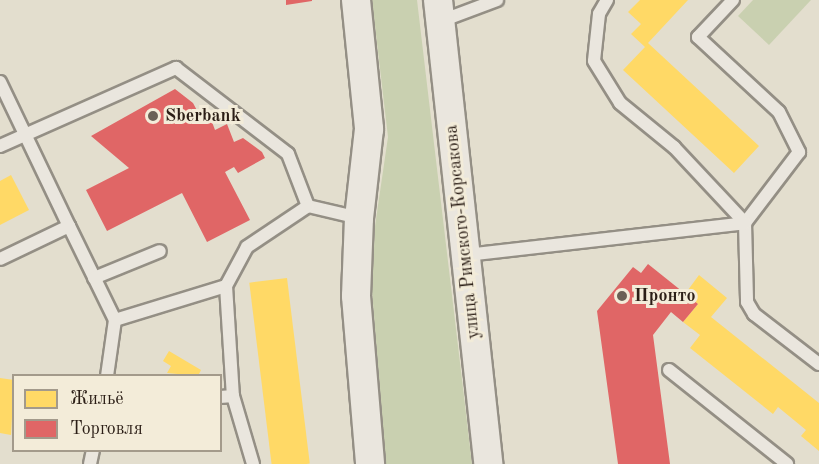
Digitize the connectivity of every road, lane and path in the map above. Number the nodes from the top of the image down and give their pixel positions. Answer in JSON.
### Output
{"nodes":[{"id":1,"x":356,"y":0,"type":"edge"},
{"id":2,"x":497,"y":0,"type":"edge"},
{"id":3,"x":607,"y":0,"type":"edge"},
{"id":4,"x":733,"y":0,"type":"edge"},
{"id":5,"x":440,"y":10,"type":"edge"},
{"id":6,"x":0,"y":82,"type":"edge"},
{"id":7,"x":26,"y":133,"type":"junction"},
{"id":8,"x":0,"y":146,"type":"edge"},
{"id":9,"x":308,"y":206,"type":"junction"},
{"id":10,"x":358,"y":218,"type":"junction"},
{"id":11,"x":745,"y":223,"type":"junction"},
{"id":12,"x":69,"y":226,"type":"junction"},
{"id":13,"x":160,"y":251,"type":"dead end"},
{"id":14,"x":466,"y":255,"type":"junction"},
{"id":15,"x":0,"y":259,"type":"edge"},
{"id":16,"x":94,"y":278,"type":"junction"},
{"id":17,"x":226,"y":286,"type":"junction"},
{"id":18,"x":114,"y":320,"type":"junction"},
{"id":19,"x":819,"y":364,"type":"edge"},
{"id":20,"x":669,"y":370,"type":"dead end"},
{"id":21,"x":107,"y":374,"type":"edge"},
{"id":22,"x":227,"y":396,"type":"edge"},
{"id":23,"x":253,"y":464,"type":"edge"},
{"id":24,"x":370,"y":464,"type":"edge"},
{"id":25,"x":488,"y":464,"type":"edge"},
{"id":26,"x":787,"y":464,"type":"edge"}],
"edges":[{"from":1,"to":10,"type":"street"},
{"from":2,"to":5,"type":"lane"},
{"from":3,"to":11,"type":"lane"},
{"from":4,"to":11,"type":"lane"},
{"from":5,"to":14,"type":"street","name":"улица Римского-Корсакова"},
{"from":6,"to":7,"type":"lane"},
{"from":7,"to":8,"type":"lane"},
{"from":7,"to":9,"type":"lane"},
{"from":7,"to":12,"type":"lane"},
{"from":9,"to":10,"type":"lane"},
{"from":9,"to":17,"type":"lane"},
{"from":10,"to":24,"type":"street"},
{"from":11,"to":14,"type":"lane"},
{"from":11,"to":19,"type":"lane"},
{"from":12,"to":15,"type":"lane"},
{"from":12,"to":16,"type":"lane"},
{"from":13,"to":16,"type":"lane"},
{"from":14,"to":25,"type":"street","name":"улица Римского-Корсакова"},
{"from":16,"to":18,"type":"lane"},
{"from":17,"to":18,"type":"lane"},
{"from":17,"to":22,"type":"lane"},
{"from":18,"to":21,"type":"lane"},
{"from":20,"to":26,"type":"lane"},
{"from":22,"to":23,"type":"lane"}]}
